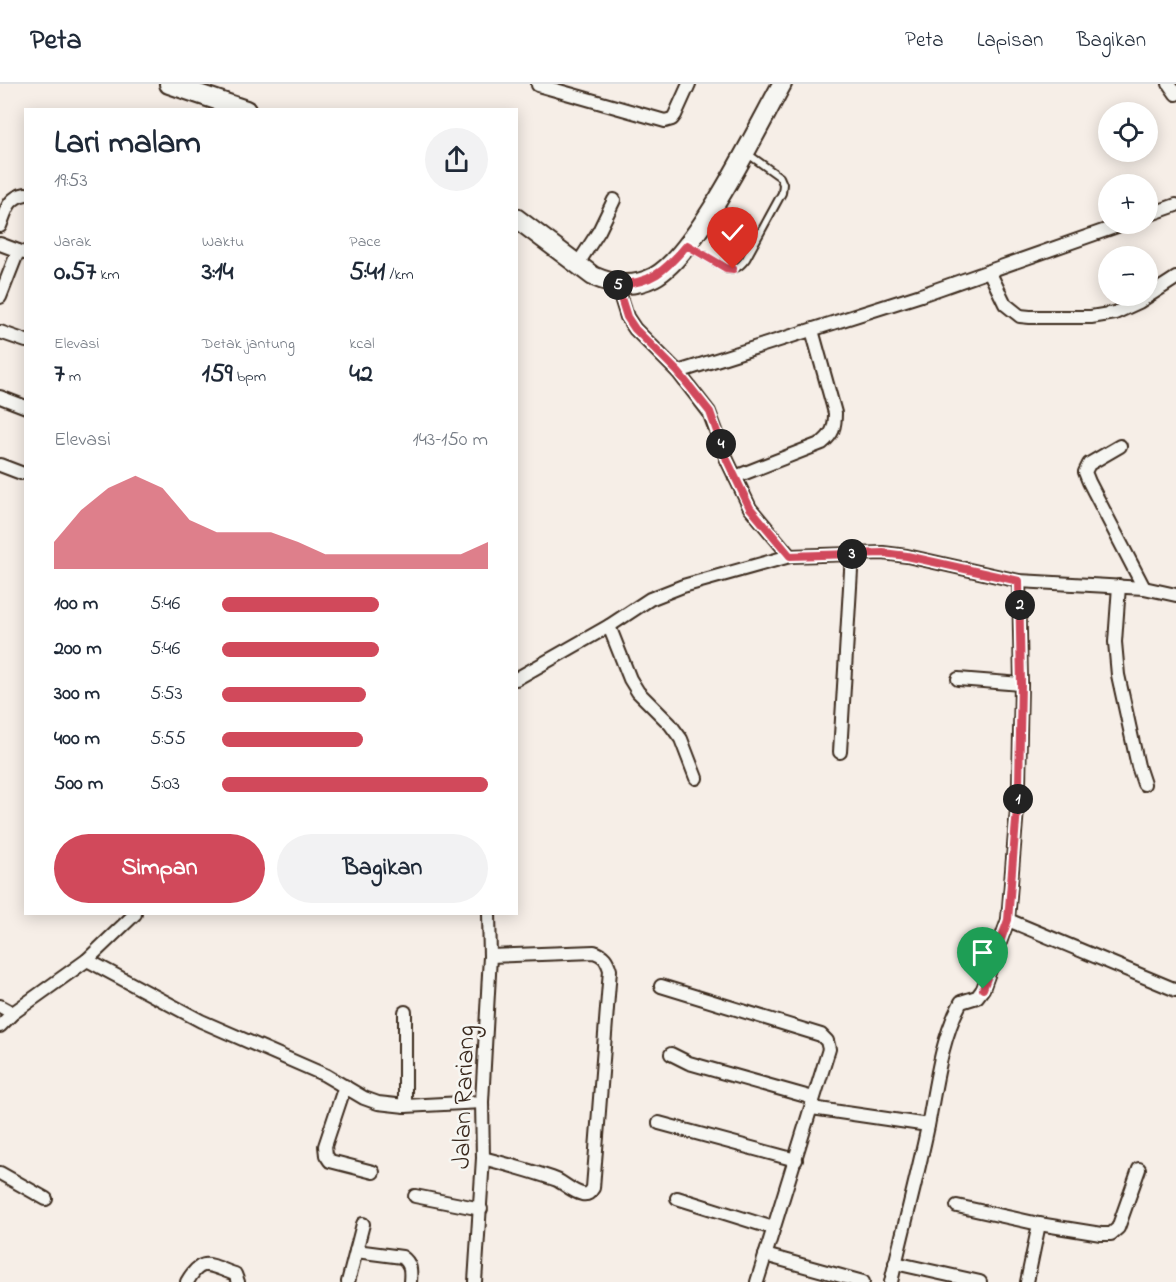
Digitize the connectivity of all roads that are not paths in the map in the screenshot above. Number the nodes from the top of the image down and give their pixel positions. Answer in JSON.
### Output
{"nodes":[{"id":1,"x":169,"y":84,"type":"edge"},
{"id":2,"x":689,"y":84,"type":"edge"},
{"id":3,"x":782,"y":84,"type":"edge"},
{"id":4,"x":1169,"y":84,"type":"edge"},
{"id":5,"x":538,"y":85,"type":"edge"},
{"id":6,"x":1176,"y":94,"type":"edge"},
{"id":7,"x":240,"y":108,"type":"edge"},
{"id":8,"x":745,"y":152,"type":"junction"},
{"id":9,"x":24,"y":194,"type":"edge"},
{"id":10,"x":614,"y":200,"type":"dead end"},
{"id":11,"x":1176,"y":205,"type":"edge"},
{"id":12,"x":1158,"y":211,"type":"edge"},
{"id":13,"x":518,"y":220,"type":"edge"},
{"id":14,"x":0,"y":226,"type":"edge"},
{"id":15,"x":1098,"y":233,"type":"edge"},
{"id":16,"x":0,"y":244,"type":"edge"},
{"id":17,"x":687,"y":245,"type":"junction"},
{"id":18,"x":22,"y":252,"type":"edge"},
{"id":19,"x":578,"y":265,"type":"junction"},
{"id":20,"x":989,"y":272,"type":"junction"},
{"id":21,"x":1176,"y":278,"type":"edge"},
{"id":22,"x":617,"y":285,"type":"junction"},
{"id":23,"x":0,"y":297,"type":"edge"},
{"id":24,"x":812,"y":330,"type":"junction"},
{"id":25,"x":0,"y":332,"type":"edge"},
{"id":26,"x":24,"y":340,"type":"edge"},
{"id":27,"x":678,"y":372,"type":"junction"},
{"id":28,"x":0,"y":397,"type":"edge"},
{"id":29,"x":24,"y":406,"type":"edge"},
{"id":30,"x":1120,"y":446,"type":"dead end"},
{"id":31,"x":0,"y":465,"type":"edge"},
{"id":32,"x":21,"y":473,"type":"dead end"},
{"id":33,"x":735,"y":477,"type":"junction"},
{"id":34,"x":852,"y":554,"type":"junction"},
{"id":35,"x":790,"y":556,"type":"junction"},
{"id":36,"x":1019,"y":581,"type":"junction"},
{"id":37,"x":1119,"y":586,"type":"junction"},
{"id":38,"x":1143,"y":588,"type":"junction"},
{"id":39,"x":1176,"y":595,"type":"edge"},
{"id":40,"x":609,"y":626,"type":"junction"},
{"id":41,"x":518,"y":678,"type":"edge"},
{"id":42,"x":958,"y":679,"type":"dead end"},
{"id":43,"x":1021,"y":684,"type":"junction"},
{"id":44,"x":840,"y":752,"type":"dead end"},
{"id":45,"x":696,"y":778,"type":"dead end"},
{"id":46,"x":1144,"y":784,"type":"dead end"},
{"id":47,"x":134,"y":915,"type":"edge"},
{"id":48,"x":489,"y":915,"type":"edge"},
{"id":49,"x":1008,"y":920,"type":"junction"},
{"id":50,"x":490,"y":956,"type":"junction"},
{"id":51,"x":87,"y":960,"type":"junction"},
{"id":52,"x":661,"y":986,"type":"dead end"},
{"id":53,"x":1176,"y":990,"type":"edge"},
{"id":54,"x":0,"y":1006,"type":"edge"},
{"id":55,"x":405,"y":1012,"type":"dead end"},
{"id":56,"x":13,"y":1014,"type":"junction"},
{"id":57,"x":0,"y":1026,"type":"edge"},
{"id":58,"x":671,"y":1054,"type":"dead end"},
{"id":59,"x":345,"y":1086,"type":"junction"},
{"id":60,"x":482,"y":1102,"type":"junction"},
{"id":61,"x":812,"y":1103,"type":"junction"},
{"id":62,"x":405,"y":1106,"type":"junction"},
{"id":63,"x":659,"y":1123,"type":"dead end"},
{"id":64,"x":928,"y":1125,"type":"junction"},
{"id":65,"x":483,"y":1158,"type":"junction"},
{"id":66,"x":796,"y":1160,"type":"junction"},
{"id":67,"x":1139,"y":1169,"type":"dead end"},
{"id":68,"x":372,"y":1172,"type":"dead end"},
{"id":69,"x":0,"y":1173,"type":"edge"},
{"id":70,"x":415,"y":1196,"type":"dead end"},
{"id":71,"x":677,"y":1198,"type":"dead end"},
{"id":72,"x":46,"y":1199,"type":"dead end"},
{"id":73,"x":957,"y":1206,"type":"dead end"},
{"id":74,"x":481,"y":1209,"type":"junction"},
{"id":75,"x":363,"y":1224,"type":"dead end"},
{"id":76,"x":1040,"y":1224,"type":"junction"},
{"id":77,"x":773,"y":1228,"type":"junction"},
{"id":78,"x":356,"y":1251,"type":"junction"},
{"id":79,"x":765,"y":1255,"type":"junction"},
{"id":80,"x":895,"y":1263,"type":"junction"},
{"id":81,"x":187,"y":1282,"type":"edge"},
{"id":82,"x":238,"y":1282,"type":"edge"},
{"id":83,"x":348,"y":1282,"type":"edge"},
{"id":84,"x":410,"y":1282,"type":"edge"},
{"id":85,"x":475,"y":1282,"type":"edge"},
{"id":86,"x":757,"y":1282,"type":"edge"},
{"id":87,"x":863,"y":1282,"type":"edge"},
{"id":88,"x":891,"y":1282,"type":"edge"},
{"id":89,"x":980,"y":1282,"type":"edge"},
{"id":90,"x":1027,"y":1282,"type":"edge"}],
"edges":[{"from":1,"to":7,"type":"street"},
{"from":2,"to":5,"type":"street"},
{"from":3,"to":8,"type":"street"},
{"from":4,"to":6,"type":"street"},
{"from":8,"to":17,"type":"street"},
{"from":8,"to":17,"type":"lane"},
{"from":9,"to":14,"type":"street"},
{"from":10,"to":19,"type":"street"},
{"from":11,"to":12,"type":"street"},
{"from":13,"to":19,"type":"street"},
{"from":15,"to":20,"type":"street"},
{"from":16,"to":18,"type":"street"},
{"from":17,"to":22,"type":"street"},
{"from":18,"to":23,"type":"street"},
{"from":19,"to":22,"type":"street"},
{"from":20,"to":21,"type":"street"},
{"from":20,"to":24,"type":"street"},
{"from":22,"to":27,"type":"street"},
{"from":24,"to":27,"type":"street"},
{"from":24,"to":33,"type":"street"},
{"from":25,"to":26,"type":"street"},
{"from":27,"to":33,"type":"street"},
{"from":28,"to":29,"type":"street"},
{"from":30,"to":38,"type":"street"},
{"from":31,"to":32,"type":"street"},
{"from":33,"to":35,"type":"street"},
{"from":34,"to":35,"type":"street"},
{"from":34,"to":36,"type":"street"},
{"from":34,"to":44,"type":"street"},
{"from":35,"to":40,"type":"street"},
{"from":36,"to":37,"type":"street"},
{"from":36,"to":43,"type":"street"},
{"from":37,"to":38,"type":"street"},
{"from":37,"to":46,"type":"street"},
{"from":38,"to":39,"type":"street"},
{"from":40,"to":41,"type":"street"},
{"from":40,"to":45,"type":"street"},
{"from":42,"to":43,"type":"street"},
{"from":43,"to":49,"type":"street"},
{"from":47,"to":51,"type":"street"},
{"from":48,"to":50,"type":"street","name":"Jalan Rariang"},
{"from":49,"to":53,"type":"street"},
{"from":49,"to":64,"type":"street"},
{"from":50,"to":60,"type":"street","name":"Jalan Rariang"},
{"from":50,"to":65,"type":"street"},
{"from":51,"to":56,"type":"street"},
{"from":51,"to":59,"type":"street"},
{"from":52,"to":61,"type":"street"},
{"from":54,"to":56,"type":"street"},
{"from":55,"to":62,"type":"street"},
{"from":56,"to":57,"type":"street"},
{"from":58,"to":61,"type":"street"},
{"from":59,"to":62,"type":"street"},
{"from":59,"to":68,"type":"street"},
{"from":60,"to":62,"type":"street"},
{"from":60,"to":65,"type":"street","name":"Jalan Rariang"},
{"from":61,"to":64,"type":"street"},
{"from":61,"to":66,"type":"street"},
{"from":63,"to":66,"type":"street"},
{"from":64,"to":80,"type":"street"},
{"from":65,"to":74,"type":"street","name":"Jalan Rariang"},
{"from":66,"to":77,"type":"street"},
{"from":67,"to":76,"type":"street"},
{"from":69,"to":72,"type":"street"},
{"from":70,"to":74,"type":"street"},
{"from":71,"to":77,"type":"street"},
{"from":73,"to":76,"type":"street"},
{"from":74,"to":85,"type":"street","name":"Jalan Rariang"},
{"from":75,"to":78,"type":"street"},
{"from":76,"to":90,"type":"street"},
{"from":77,"to":79,"type":"street"},
{"from":78,"to":83,"type":"street"},
{"from":78,"to":84,"type":"street"},
{"from":79,"to":86,"type":"street"},
{"from":79,"to":87,"type":"street"},
{"from":80,"to":88,"type":"street"},
{"from":80,"to":89,"type":"street"},
{"from":81,"to":82,"type":"street"}]}
